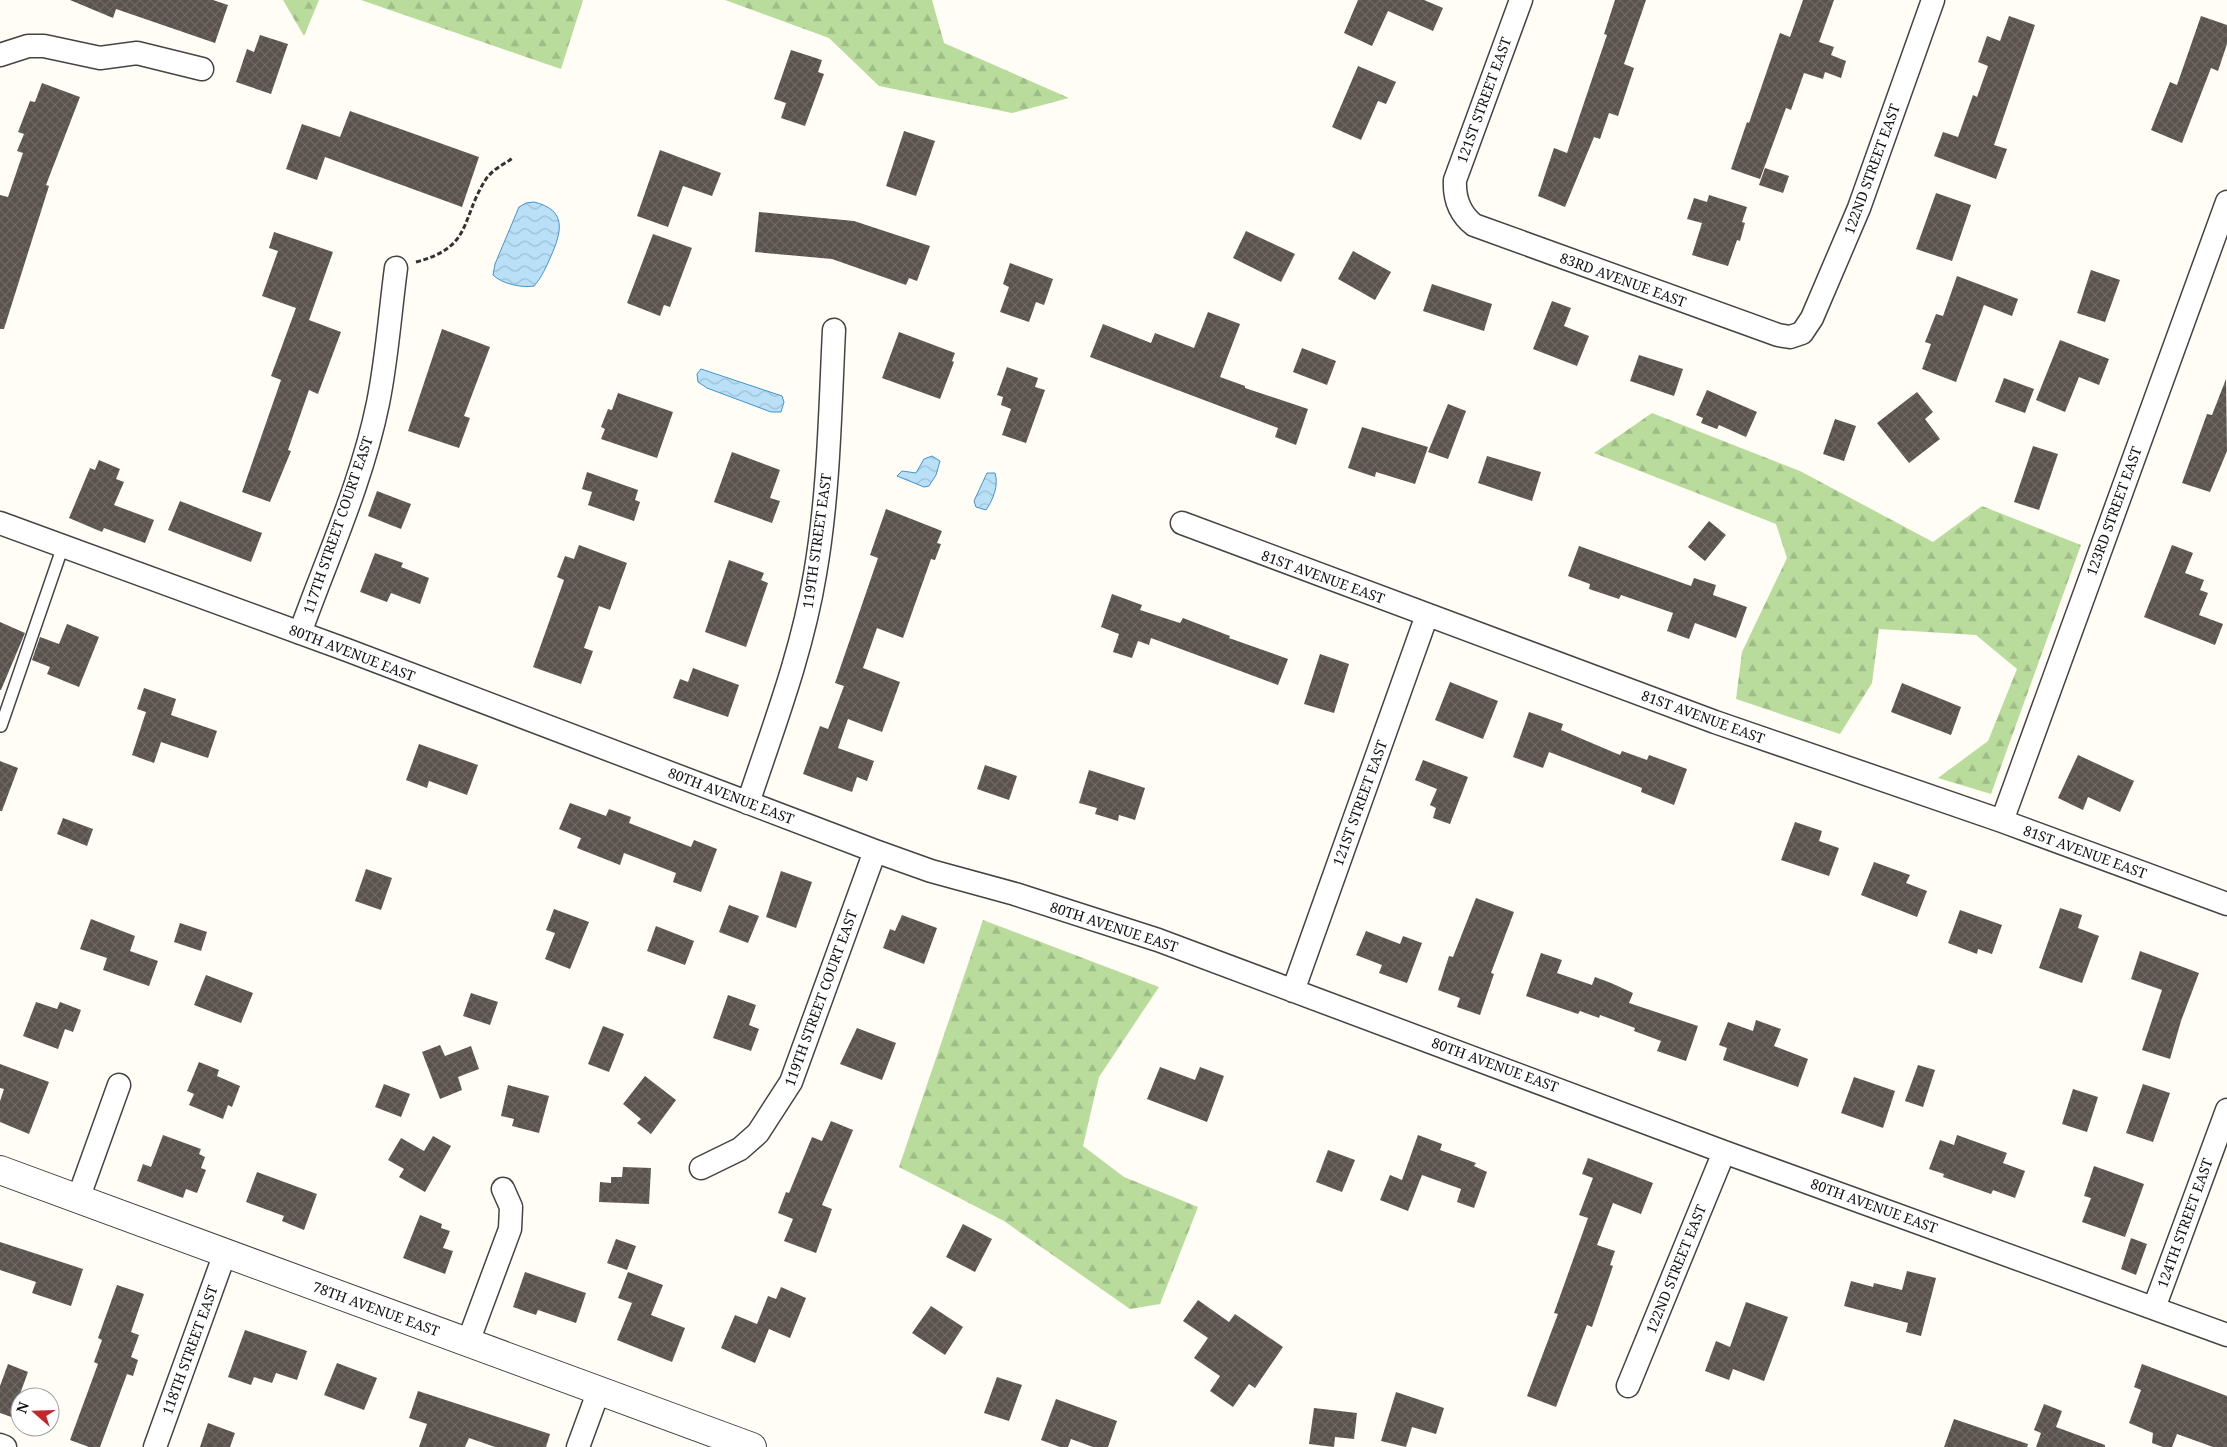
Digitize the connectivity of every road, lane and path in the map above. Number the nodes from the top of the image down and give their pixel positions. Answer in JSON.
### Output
{"nodes":[{"id":1,"x":1522,"y":0,"type":"edge"},
{"id":2,"x":1933,"y":0,"type":"edge"},
{"id":3,"x":0,"y":54,"type":"edge"},
{"id":4,"x":202,"y":69,"type":"dead end"},
{"id":5,"x":513,"y":158,"type":"dead end"},
{"id":6,"x":1457,"y":201,"type":"joint"},
{"id":7,"x":2227,"y":202,"type":"edge"},
{"id":8,"x":396,"y":268,"type":"joint"},
{"id":9,"x":834,"y":330,"type":"dead end"},
{"id":10,"x":1802,"y":333,"type":"joint"},
{"id":11,"x":0,"y":523,"type":"edge"},
{"id":12,"x":1182,"y":523,"type":"dead end"},
{"id":13,"x":63,"y":546,"type":"junction"},
{"id":14,"x":1427,"y":615,"type":"junction"},
{"id":15,"x":300,"y":633,"type":"junction"},
{"id":16,"x":1,"y":726,"type":"dead end"},
{"id":17,"x":748,"y":803,"type":"junction"},
{"id":18,"x":2002,"y":821,"type":"junction"},
{"id":19,"x":875,"y":851,"type":"junction"},
{"id":20,"x":2227,"y":904,"type":"edge"},
{"id":21,"x":1293,"y":991,"type":"junction"},
{"id":22,"x":119,"y":1085,"type":"dead end"},
{"id":23,"x":2227,"y":1110,"type":"edge"},
{"id":24,"x":1724,"y":1152,"type":"junction"},
{"id":25,"x":701,"y":1168,"type":"dead end"},
{"id":26,"x":0,"y":1170,"type":"edge"},
{"id":27,"x":503,"y":1189,"type":"dead end"},
{"id":28,"x":78,"y":1199,"type":"junction"},
{"id":29,"x":225,"y":1253,"type":"junction"},
{"id":30,"x":2154,"y":1308,"type":"junction"},
{"id":31,"x":2227,"y":1335,"type":"edge"},
{"id":32,"x":468,"y":1342,"type":"junction"},
{"id":33,"x":1628,"y":1386,"type":"dead end"},
{"id":34,"x":599,"y":1390,"type":"junction"},
{"id":35,"x":0,"y":1445,"type":"edge"},
{"id":36,"x":5,"y":1447,"type":"edge"},
{"id":37,"x":155,"y":1447,"type":"edge"},
{"id":38,"x":578,"y":1447,"type":"edge"},
{"id":39,"x":752,"y":1447,"type":"edge"}],
"edges":[{"from":1,"to":6,"type":"street","name":"121ST STREET EAST"},
{"from":2,"to":10,"type":"street","name":"122ND STREET EAST"},
{"from":3,"to":4,"type":"street"},
{"from":5,"to":8,"type":"path"},
{"from":6,"to":10,"type":"street","name":"83RD AVENUE EAST"},
{"from":7,"to":18,"type":"street","name":"123RD STREET EAST"},
{"from":8,"to":15,"type":"street","name":"117TH STREET COURT EAST"},
{"from":9,"to":17,"type":"street","name":"119TH STREET EAST"},
{"from":11,"to":13,"type":"street","name":"80TH AVENUE EAST"},
{"from":12,"to":14,"type":"street","name":"81ST AVENUE EAST"},
{"from":13,"to":15,"type":"street","name":"80TH AVENUE EAST"},
{"from":13,"to":16,"type":"lane"},
{"from":14,"to":18,"type":"street","name":"81ST AVENUE EAST"},
{"from":14,"to":21,"type":"street","name":"121ST STREET EAST"},
{"from":15,"to":17,"type":"street","name":"80TH AVENUE EAST"},
{"from":17,"to":19,"type":"street","name":"80TH AVENUE EAST"},
{"from":18,"to":20,"type":"street","name":"81ST AVENUE EAST"},
{"from":19,"to":21,"type":"street","name":"80TH AVENUE EAST"},
{"from":19,"to":25,"type":"street","name":"119TH STREET COURT EAST"},
{"from":21,"to":24,"type":"street","name":"80TH AVENUE EAST"},
{"from":22,"to":28,"type":"street"},
{"from":23,"to":30,"type":"street","name":"124TH STREET EAST"},
{"from":24,"to":30,"type":"street","name":"80TH AVENUE EAST"},
{"from":24,"to":33,"type":"street","name":"122ND STREET EAST"},
{"from":26,"to":28,"type":"street","name":"78TH AVENUE EAST"},
{"from":27,"to":32,"type":"street"},
{"from":28,"to":29,"type":"street","name":"78TH AVENUE EAST"},
{"from":29,"to":32,"type":"street","name":"78TH AVENUE EAST"},
{"from":29,"to":37,"type":"street","name":"118TH STREET EAST"},
{"from":30,"to":31,"type":"street","name":"80TH AVENUE EAST"},
{"from":32,"to":34,"type":"street","name":"78TH AVENUE EAST"},
{"from":34,"to":38,"type":"street"},
{"from":34,"to":39,"type":"street","name":"78TH AVENUE EAST"},
{"from":35,"to":36,"type":"street"}]}
